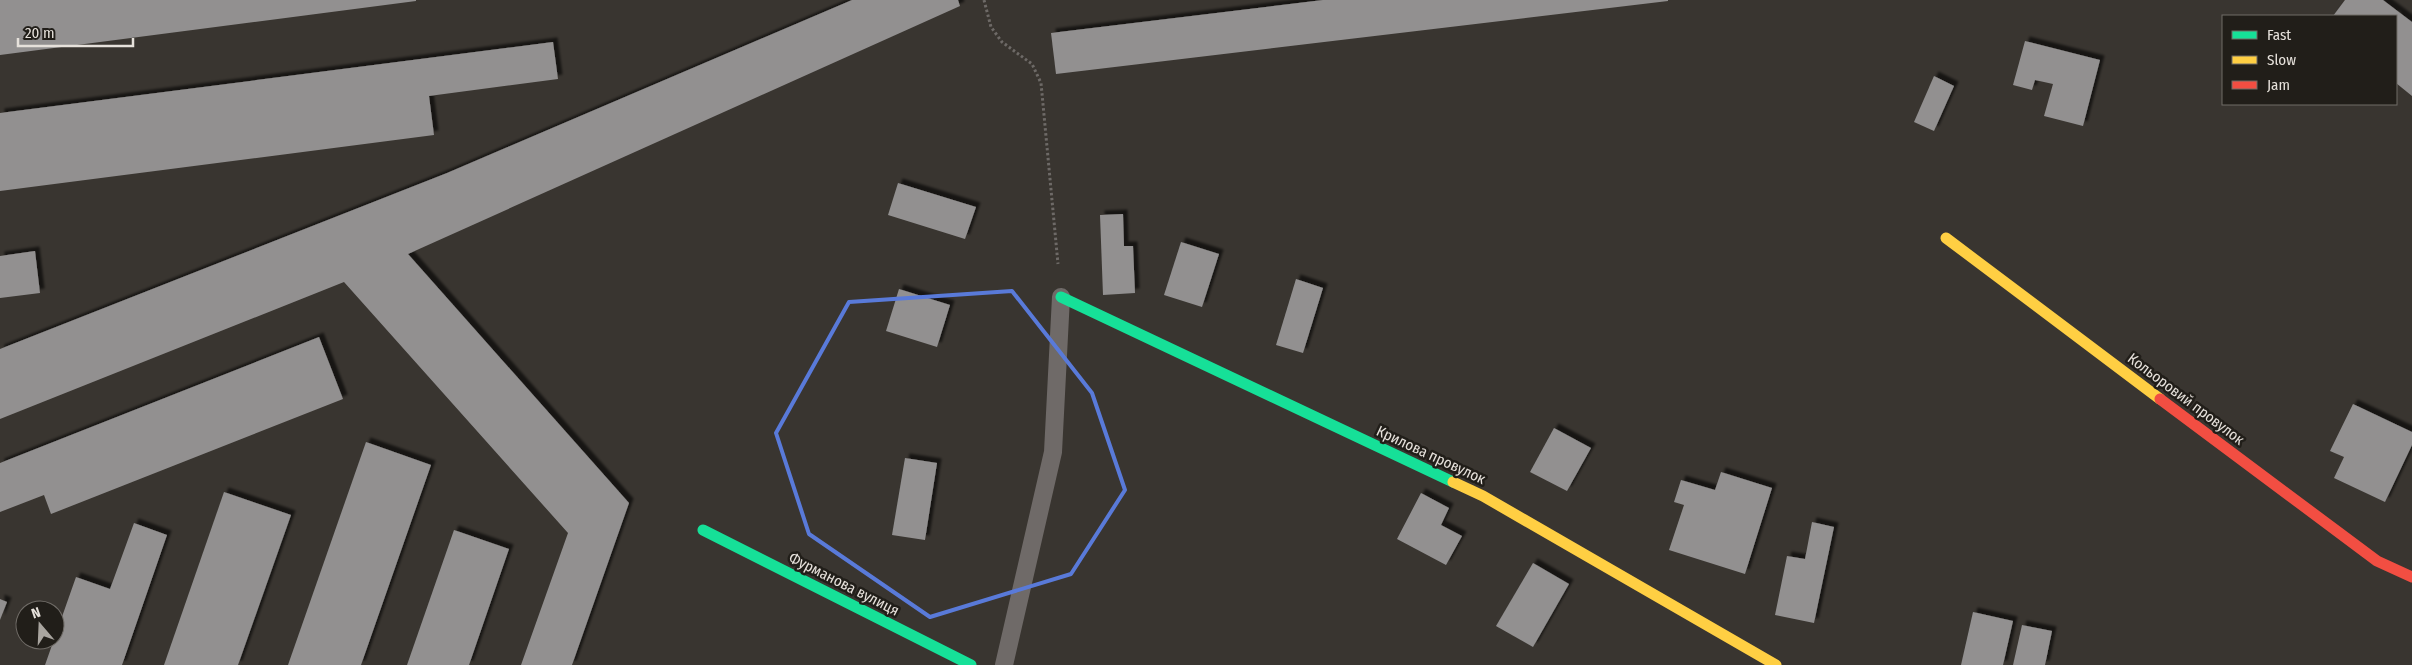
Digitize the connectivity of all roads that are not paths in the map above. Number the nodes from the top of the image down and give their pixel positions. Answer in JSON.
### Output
{"nodes":[{"id":1,"x":1946,"y":238,"type":"dead end"},
{"id":2,"x":1061,"y":297,"type":"joint"},
{"id":3,"x":703,"y":530,"type":"dead end"},
{"id":4,"x":2412,"y":577,"type":"edge"},
{"id":5,"x":971,"y":665,"type":"edge"},
{"id":6,"x":1004,"y":665,"type":"edge"},
{"id":7,"x":1776,"y":665,"type":"edge"}],
"edges":[{"from":1,"to":4,"type":"street","name":"Кольоровий провулок"},
{"from":2,"to":6,"type":"lane"},
{"from":2,"to":7,"type":"street","name":"Крилова провулок"},
{"from":3,"to":5,"type":"street","name":"Фурманова вулиця"}]}
